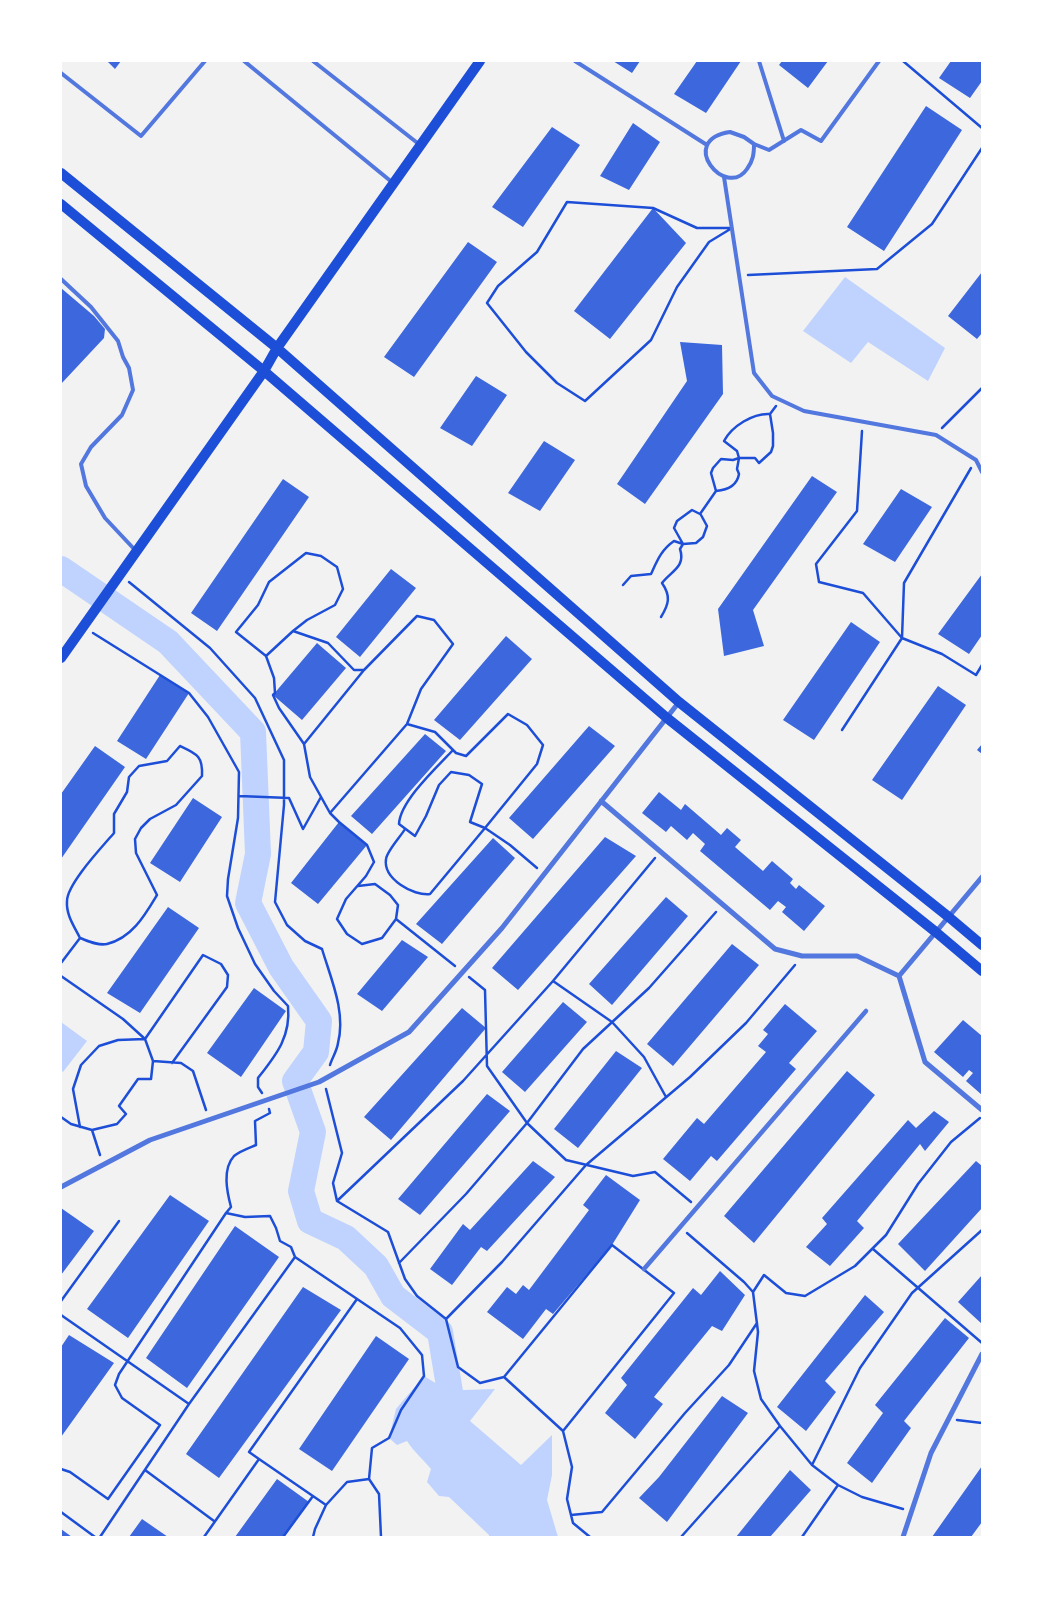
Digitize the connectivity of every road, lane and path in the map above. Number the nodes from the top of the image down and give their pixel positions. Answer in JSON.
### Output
{"nodes":[{"id":1,"x":205,"y":61,"type":"edge"},
{"id":2,"x":244,"y":61,"type":"edge"},
{"id":3,"x":313,"y":61,"type":"edge"},
{"id":4,"x":480,"y":61,"type":"edge"},
{"id":5,"x":576,"y":61,"type":"edge"},
{"id":6,"x":759,"y":61,"type":"edge"},
{"id":7,"x":879,"y":61,"type":"edge"},
{"id":8,"x":903,"y":61,"type":"edge"},
{"id":9,"x":61,"y":73,"type":"edge"},
{"id":10,"x":982,"y":128,"type":"edge"},
{"id":11,"x":784,"y":141,"type":"junction"},
{"id":12,"x":754,"y":144,"type":"junction"},
{"id":13,"x":420,"y":145,"type":"junction"},
{"id":14,"x":707,"y":145,"type":"junction"},
{"id":15,"x":982,"y":148,"type":"edge"},
{"id":16,"x":61,"y":173,"type":"edge"},
{"id":17,"x":724,"y":177,"type":"junction"},
{"id":18,"x":393,"y":183,"type":"junction"},
{"id":19,"x":61,"y":204,"type":"edge"},
{"id":20,"x":732,"y":228,"type":"junction"},
{"id":21,"x":739,"y":276,"type":"junction"},
{"id":22,"x":61,"y":279,"type":"edge"},
{"id":23,"x":277,"y":348,"type":"junction"},
{"id":24,"x":264,"y":371,"type":"junction"},
{"id":25,"x":982,"y":388,"type":"edge"},
{"id":26,"x":779,"y":400,"type":"junction"},
{"id":27,"x":770,"y":414,"type":"junction"},
{"id":28,"x":863,"y":422,"type":"junction"},
{"id":29,"x":936,"y":434,"type":"junction"},
{"id":30,"x":739,"y":458,"type":"junction"},
{"id":31,"x":976,"y":460,"type":"junction"},
{"id":32,"x":982,"y":472,"type":"edge"},
{"id":33,"x":716,"y":491,"type":"junction"},
{"id":34,"x":700,"y":514,"type":"junction"},
{"id":35,"x":683,"y":544,"type":"junction"},
{"id":36,"x":136,"y":552,"type":"junction"},
{"id":37,"x":120,"y":575,"type":"junction"},
{"id":38,"x":624,"y":586,"type":"dead end"},
{"id":39,"x":661,"y":617,"type":"dead end"},
{"id":40,"x":84,"y":626,"type":"junction"},
{"id":41,"x":294,"y":631,"type":"junction"},
{"id":42,"x":902,"y":638,"type":"junction"},
{"id":43,"x":266,"y":656,"type":"junction"},
{"id":44,"x":61,"y":658,"type":"edge"},
{"id":45,"x":982,"y":665,"type":"edge"},
{"id":46,"x":364,"y":670,"type":"junction"},
{"id":47,"x":679,"y":702,"type":"junction"},
{"id":48,"x":667,"y":718,"type":"junction"},
{"id":49,"x":407,"y":724,"type":"junction"},
{"id":50,"x":842,"y":730,"type":"dead end"},
{"id":51,"x":304,"y":744,"type":"junction"},
{"id":52,"x":453,"y":750,"type":"junction"},
{"id":53,"x":239,"y":796,"type":"junction"},
{"id":54,"x":321,"y":797,"type":"junction"},
{"id":55,"x":601,"y":801,"type":"junction"},
{"id":56,"x":330,"y":813,"type":"junction"},
{"id":57,"x":485,"y":828,"type":"junction"},
{"id":58,"x":405,"y":829,"type":"junction"},
{"id":59,"x":661,"y":852,"type":"junction"},
{"id":60,"x":543,"y":874,"type":"junction"},
{"id":61,"x":982,"y":877,"type":"edge"},
{"id":62,"x":358,"y":886,"type":"junction"},
{"id":63,"x":723,"y":905,"type":"junction"},
{"id":64,"x":950,"y":918,"type":"junction"},
{"id":65,"x":396,"y":919,"type":"junction"},
{"id":66,"x":937,"y":933,"type":"junction"},
{"id":67,"x":80,"y":938,"type":"junction"},
{"id":68,"x":982,"y":945,"type":"edge"},
{"id":69,"x":802,"y":956,"type":"junction"},
{"id":70,"x":61,"y":963,"type":"edge"},
{"id":71,"x":982,"y":971,"type":"edge"},
{"id":72,"x":462,"y":972,"type":"junction"},
{"id":73,"x":61,"y":976,"type":"edge"},
{"id":74,"x":899,"y":976,"type":"junction"},
{"id":75,"x":553,"y":981,"type":"junction"},
{"id":76,"x":866,"y":1011,"type":"dead end"},
{"id":77,"x":612,"y":1022,"type":"junction"},
{"id":78,"x":145,"y":1039,"type":"junction"},
{"id":79,"x":487,"y":1054,"type":"junction"},
{"id":80,"x":153,"y":1061,"type":"junction"},
{"id":81,"x":172,"y":1063,"type":"junction"},
{"id":82,"x":322,"y":1081,"type":"junction"},
{"id":83,"x":666,"y":1097,"type":"junction"},
{"id":84,"x":268,"y":1100,"type":"junction"},
{"id":85,"x":982,"y":1110,"type":"edge"},
{"id":86,"x":61,"y":1117,"type":"edge"},
{"id":87,"x":982,"y":1117,"type":"edge"},
{"id":88,"x":210,"y":1120,"type":"junction"},
{"id":89,"x":527,"y":1123,"type":"junction"},
{"id":90,"x":80,"y":1127,"type":"junction"},
{"id":91,"x":92,"y":1130,"type":"junction"},
{"id":92,"x":104,"y":1165,"type":"junction"},
{"id":93,"x":586,"y":1165,"type":"junction"},
{"id":94,"x":61,"y":1187,"type":"edge"},
{"id":95,"x":337,"y":1201,"type":"junction"},
{"id":96,"x":698,"y":1207,"type":"junction"},
{"id":97,"x":226,"y":1213,"type":"junction"},
{"id":98,"x":120,"y":1221,"type":"dead end"},
{"id":99,"x":680,"y":1228,"type":"junction"},
{"id":100,"x":982,"y":1230,"type":"edge"},
{"id":101,"x":873,"y":1249,"type":"junction"},
{"id":102,"x":295,"y":1257,"type":"junction"},
{"id":103,"x":399,"y":1263,"type":"junction"},
{"id":104,"x":644,"y":1269,"type":"junction"},
{"id":105,"x":753,"y":1292,"type":"junction"},
{"id":106,"x":357,"y":1299,"type":"junction"},
{"id":107,"x":61,"y":1301,"type":"edge"},
{"id":108,"x":61,"y":1315,"type":"edge"},
{"id":109,"x":446,"y":1319,"type":"junction"},
{"id":110,"x":757,"y":1323,"type":"junction"},
{"id":111,"x":982,"y":1343,"type":"edge"},
{"id":112,"x":982,"y":1354,"type":"edge"},
{"id":113,"x":127,"y":1361,"type":"junction"},
{"id":114,"x":504,"y":1377,"type":"junction"},
{"id":115,"x":189,"y":1404,"type":"junction"},
{"id":116,"x":948,"y":1418,"type":"junction"},
{"id":117,"x":982,"y":1423,"type":"edge"},
{"id":118,"x":780,"y":1426,"type":"junction"},
{"id":119,"x":563,"y":1431,"type":"junction"},
{"id":120,"x":259,"y":1459,"type":"junction"},
{"id":121,"x":812,"y":1465,"type":"junction"},
{"id":122,"x":61,"y":1469,"type":"edge"},
{"id":123,"x":145,"y":1470,"type":"junction"},
{"id":124,"x":369,"y":1480,"type":"junction"},
{"id":125,"x":838,"y":1484,"type":"junction"},
{"id":126,"x":313,"y":1496,"type":"junction"},
{"id":127,"x":326,"y":1506,"type":"junction"},
{"id":128,"x":912,"y":1511,"type":"junction"},
{"id":129,"x":61,"y":1512,"type":"edge"},
{"id":130,"x":571,"y":1515,"type":"junction"},
{"id":131,"x":215,"y":1522,"type":"junction"},
{"id":132,"x":95,"y":1537,"type":"edge"},
{"id":133,"x":100,"y":1537,"type":"edge"},
{"id":134,"x":204,"y":1537,"type":"edge"},
{"id":135,"x":283,"y":1537,"type":"edge"},
{"id":136,"x":313,"y":1537,"type":"edge"},
{"id":137,"x":381,"y":1537,"type":"edge"},
{"id":138,"x":590,"y":1537,"type":"edge"},
{"id":139,"x":681,"y":1537,"type":"edge"},
{"id":140,"x":802,"y":1537,"type":"edge"},
{"id":141,"x":903,"y":1537,"type":"edge"}],
"edges":[{"from":1,"to":9,"type":"lane"},
{"from":2,"to":18,"type":"lane"},
{"from":3,"to":13,"type":"lane"},
{"from":4,"to":13,"type":"main road"},
{"from":5,"to":14,"type":"lane"},
{"from":6,"to":11,"type":"lane"},
{"from":7,"to":11,"type":"lane"},
{"from":8,"to":10,"type":"path"},
{"from":11,"to":12,"type":"lane"},
{"from":12,"to":14,"type":"lane"},
{"from":12,"to":17,"type":"lane"},
{"from":13,"to":18,"type":"main road"},
{"from":14,"to":17,"type":"lane"},
{"from":15,"to":21,"type":"path"},
{"from":16,"to":23,"type":"main road"},
{"from":17,"to":20,"type":"lane"},
{"from":18,"to":23,"type":"main road"},
{"from":19,"to":24,"type":"main road"},
{"from":20,"to":20,"type":"path"},
{"from":20,"to":21,"type":"lane"},
{"from":21,"to":26,"type":"lane"},
{"from":22,"to":36,"type":"lane"},
{"from":23,"to":24,"type":"main road"},
{"from":23,"to":47,"type":"main road"},
{"from":24,"to":36,"type":"main road"},
{"from":24,"to":48,"type":"main road"},
{"from":25,"to":29,"type":"path"},
{"from":26,"to":27,"type":"path"},
{"from":26,"to":28,"type":"lane"},
{"from":27,"to":30,"type":"path"},
{"from":27,"to":30,"type":"path"},
{"from":28,"to":29,"type":"lane"},
{"from":28,"to":42,"type":"path"},
{"from":29,"to":31,"type":"lane"},
{"from":30,"to":33,"type":"path"},
{"from":30,"to":33,"type":"path"},
{"from":31,"to":32,"type":"lane"},
{"from":31,"to":42,"type":"path"},
{"from":33,"to":34,"type":"path"},
{"from":34,"to":35,"type":"path"},
{"from":34,"to":35,"type":"path"},
{"from":35,"to":38,"type":"path"},
{"from":35,"to":39,"type":"path"},
{"from":36,"to":37,"type":"main road"},
{"from":37,"to":40,"type":"main road"},
{"from":37,"to":82,"type":"path"},
{"from":40,"to":44,"type":"main road"},
{"from":40,"to":53,"type":"path"},
{"from":41,"to":43,"type":"path"},
{"from":41,"to":43,"type":"path"},
{"from":41,"to":46,"type":"path"},
{"from":42,"to":45,"type":"path"},
{"from":42,"to":50,"type":"path"},
{"from":43,"to":51,"type":"path"},
{"from":46,"to":49,"type":"path"},
{"from":46,"to":51,"type":"path"},
{"from":47,"to":48,"type":"street"},
{"from":47,"to":64,"type":"main road"},
{"from":48,"to":55,"type":"street"},
{"from":48,"to":66,"type":"main road"},
{"from":49,"to":52,"type":"path"},
{"from":49,"to":56,"type":"path"},
{"from":51,"to":54,"type":"path"},
{"from":52,"to":57,"type":"path"},
{"from":52,"to":58,"type":"path"},
{"from":53,"to":54,"type":"path"},
{"from":53,"to":84,"type":"path"},
{"from":54,"to":56,"type":"path"},
{"from":55,"to":59,"type":"street"},
{"from":55,"to":60,"type":"street"},
{"from":56,"to":62,"type":"path"},
{"from":57,"to":58,"type":"path"},
{"from":57,"to":58,"type":"path"},
{"from":57,"to":60,"type":"path"},
{"from":59,"to":63,"type":"street"},
{"from":59,"to":75,"type":"path"},
{"from":60,"to":72,"type":"street"},
{"from":61,"to":64,"type":"street"},
{"from":62,"to":65,"type":"path"},
{"from":62,"to":65,"type":"path"},
{"from":63,"to":69,"type":"street"},
{"from":63,"to":77,"type":"path"},
{"from":64,"to":66,"type":"street"},
{"from":64,"to":68,"type":"main road"},
{"from":65,"to":72,"type":"path"},
{"from":66,"to":71,"type":"main road"},
{"from":66,"to":74,"type":"street"},
{"from":67,"to":67,"type":"path"},
{"from":67,"to":70,"type":"path"},
{"from":69,"to":74,"type":"street"},
{"from":69,"to":83,"type":"path"},
{"from":72,"to":79,"type":"path"},
{"from":72,"to":82,"type":"street"},
{"from":73,"to":78,"type":"path"},
{"from":74,"to":85,"type":"street"},
{"from":75,"to":77,"type":"path"},
{"from":75,"to":79,"type":"path"},
{"from":76,"to":96,"type":"street"},
{"from":77,"to":83,"type":"path"},
{"from":77,"to":89,"type":"path"},
{"from":78,"to":80,"type":"path"},
{"from":78,"to":81,"type":"path"},
{"from":78,"to":90,"type":"path"},
{"from":79,"to":89,"type":"path"},
{"from":79,"to":95,"type":"path"},
{"from":80,"to":81,"type":"path"},
{"from":80,"to":91,"type":"path"},
{"from":81,"to":88,"type":"path"},
{"from":82,"to":84,"type":"street"},
{"from":82,"to":95,"type":"path"},
{"from":83,"to":93,"type":"path"},
{"from":84,"to":88,"type":"street"},
{"from":84,"to":97,"type":"path"},
{"from":86,"to":90,"type":"path"},
{"from":87,"to":101,"type":"path"},
{"from":88,"to":92,"type":"street"},
{"from":89,"to":93,"type":"path"},
{"from":89,"to":103,"type":"path"},
{"from":90,"to":91,"type":"path"},
{"from":91,"to":92,"type":"path"},
{"from":92,"to":94,"type":"street"},
{"from":93,"to":96,"type":"path"},
{"from":93,"to":109,"type":"path"},
{"from":95,"to":103,"type":"path"},
{"from":96,"to":99,"type":"street"},
{"from":97,"to":102,"type":"path"},
{"from":97,"to":113,"type":"path"},
{"from":98,"to":107,"type":"path"},
{"from":99,"to":104,"type":"street"},
{"from":99,"to":105,"type":"path"},
{"from":100,"to":121,"type":"path"},
{"from":101,"to":105,"type":"path"},
{"from":101,"to":111,"type":"path"},
{"from":102,"to":106,"type":"path"},
{"from":102,"to":115,"type":"path"},
{"from":103,"to":109,"type":"path"},
{"from":104,"to":114,"type":"path"},
{"from":104,"to":119,"type":"path"},
{"from":105,"to":110,"type":"path"},
{"from":106,"to":120,"type":"path"},
{"from":106,"to":124,"type":"path"},
{"from":108,"to":113,"type":"path"},
{"from":109,"to":114,"type":"path"},
{"from":110,"to":118,"type":"path"},
{"from":110,"to":130,"type":"path"},
{"from":112,"to":116,"type":"street"},
{"from":113,"to":115,"type":"path"},
{"from":113,"to":122,"type":"path"},
{"from":114,"to":119,"type":"path"},
{"from":115,"to":123,"type":"path"},
{"from":116,"to":117,"type":"path"},
{"from":116,"to":128,"type":"street"},
{"from":118,"to":121,"type":"path"},
{"from":118,"to":139,"type":"path"},
{"from":119,"to":130,"type":"path"},
{"from":120,"to":126,"type":"path"},
{"from":120,"to":131,"type":"path"},
{"from":121,"to":125,"type":"path"},
{"from":123,"to":131,"type":"path"},
{"from":123,"to":133,"type":"path"},
{"from":124,"to":127,"type":"path"},
{"from":124,"to":137,"type":"path"},
{"from":125,"to":128,"type":"path"},
{"from":125,"to":140,"type":"path"},
{"from":126,"to":127,"type":"path"},
{"from":126,"to":135,"type":"path"},
{"from":127,"to":136,"type":"path"},
{"from":128,"to":141,"type":"street"},
{"from":129,"to":132,"type":"path"},
{"from":130,"to":138,"type":"path"},
{"from":131,"to":134,"type":"path"}]}
